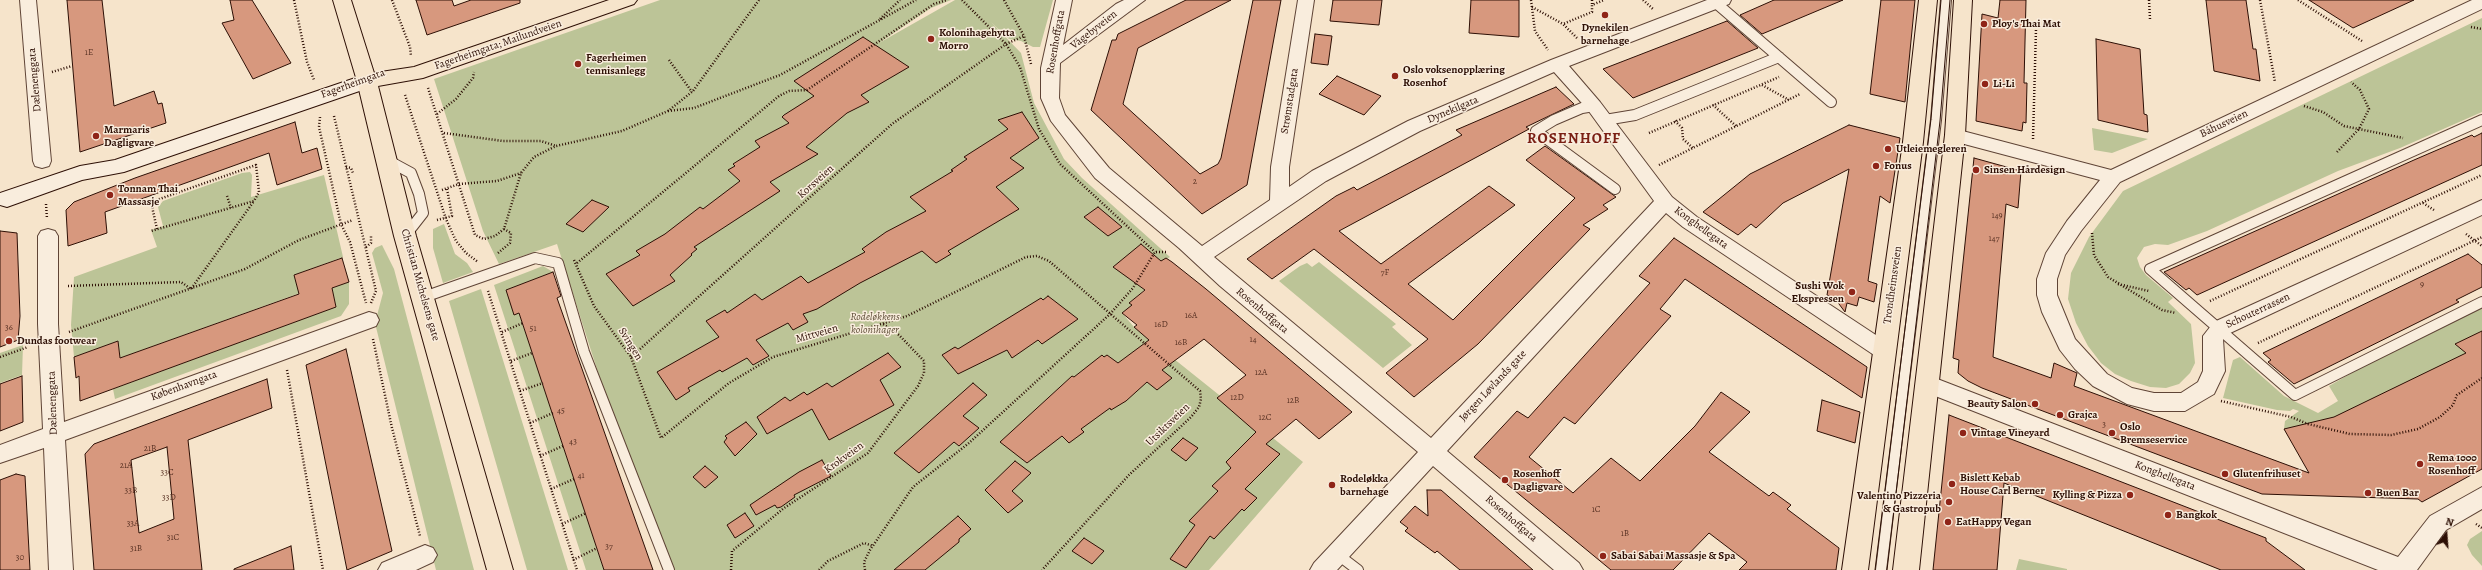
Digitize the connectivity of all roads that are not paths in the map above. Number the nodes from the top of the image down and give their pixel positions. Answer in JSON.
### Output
{"nodes":[{"id":1,"x":28,"y":0,"type":"edge"},
{"id":2,"x":342,"y":0,"type":"edge"},
{"id":3,"x":588,"y":0,"type":"edge"},
{"id":4,"x":628,"y":0,"type":"edge"},
{"id":5,"x":1064,"y":0,"type":"edge"},
{"id":6,"x":1137,"y":0,"type":"edge"},
{"id":7,"x":1306,"y":0,"type":"edge"},
{"id":8,"x":1928,"y":0,"type":"edge"},
{"id":9,"x":1946,"y":0,"type":"edge"},
{"id":10,"x":1964,"y":0,"type":"edge"},
{"id":11,"x":1720,"y":1,"type":"edge"},
{"id":12,"x":2482,"y":2,"type":"edge"},
{"id":13,"x":1779,"y":57,"type":"junction"},
{"id":14,"x":1052,"y":60,"type":"junction"},
{"id":15,"x":1557,"y":64,"type":"junction"},
{"id":16,"x":366,"y":81,"type":"junction"},
{"id":17,"x":1831,"y":102,"type":"dead end"},
{"id":18,"x":1594,"y":106,"type":"junction"},
{"id":19,"x":1605,"y":120,"type":"junction"},
{"id":20,"x":2482,"y":120,"type":"edge"},
{"id":21,"x":1955,"y":135,"type":"junction"},
{"id":22,"x":42,"y":161,"type":"dead end"},
{"id":23,"x":2113,"y":177,"type":"junction"},
{"id":24,"x":1615,"y":190,"type":"dead end"},
{"id":25,"x":2,"y":201,"type":"edge"},
{"id":26,"x":1279,"y":202,"type":"junction"},
{"id":27,"x":1665,"y":202,"type":"junction"},
{"id":28,"x":2482,"y":207,"type":"edge"},
{"id":29,"x":48,"y":236,"type":"dead end"},
{"id":30,"x":1201,"y":256,"type":"junction"},
{"id":31,"x":424,"y":297,"type":"junction"},
{"id":32,"x":2482,"y":302,"type":"edge"},
{"id":33,"x":368,"y":314,"type":"road end"},
{"id":34,"x":2218,"y":330,"type":"junction"},
{"id":35,"x":1884,"y":351,"type":"junction"},
{"id":36,"x":1928,"y":384,"type":"junction"},
{"id":37,"x":54,"y":434,"type":"junction"},
{"id":38,"x":1432,"y":451,"type":"junction"},
{"id":39,"x":0,"y":454,"type":"edge"},
{"id":40,"x":2482,"y":497,"type":"edge"},
{"id":41,"x":425,"y":555,"type":"road end"},
{"id":42,"x":1329,"y":562,"type":"edge"},
{"id":43,"x":61,"y":570,"type":"edge"},
{"id":44,"x":390,"y":570,"type":"edge"},
{"id":45,"x":500,"y":570,"type":"edge"},
{"id":46,"x":669,"y":570,"type":"edge"},
{"id":47,"x":1358,"y":570,"type":"edge"},
{"id":48,"x":1571,"y":570,"type":"edge"},
{"id":49,"x":1854,"y":570,"type":"edge"},
{"id":50,"x":1881,"y":570,"type":"edge"},
{"id":51,"x":1906,"y":570,"type":"edge"},
{"id":52,"x":2403,"y":570,"type":"edge"}],
"edges":[{"from":1,"to":22,"type":"street","name":"Dælenenggata"},
{"from":2,"to":16,"type":"main road","name":"Christian Michelsens gate"},
{"from":3,"to":16,"type":"main road","name":"Fagerheimgata"},
{"from":4,"to":16,"type":"main road","name":"Fagerheimgata; Mailundveien"},
{"from":5,"to":14,"type":"street","name":"Rosenhoffgata"},
{"from":6,"to":14,"type":"street","name":"Vågebyveien"},
{"from":7,"to":26,"type":"street","name":"Strømstadgata"},
{"from":8,"to":35,"type":"main road","name":"Trondheimsveien"},
{"from":9,"to":50,"type":"lane"},
{"from":10,"to":21,"type":"main road"},
{"from":11,"to":13,"type":"lane"},
{"from":11,"to":15,"type":"street","name":"Dynekilgata"},
{"from":12,"to":23,"type":"street","name":"Båhusveien"},
{"from":13,"to":17,"type":"lane"},
{"from":13,"to":19,"type":"lane"},
{"from":14,"to":30,"type":"street","name":"Rosenhoffgata"},
{"from":15,"to":18,"type":"street","name":"Konghellegata"},
{"from":15,"to":26,"type":"street","name":"Dynekilgata"},
{"from":16,"to":25,"type":"street","name":"Fagerheimgata"},
{"from":16,"to":31,"type":"main road","name":"Christian Michelsens gate"},
{"from":18,"to":19,"type":"street","name":"Konghellegata"},
{"from":18,"to":24,"type":"lane"},
{"from":19,"to":27,"type":"street","name":"Konghellegata"},
{"from":20,"to":34,"type":"lane"},
{"from":21,"to":23,"type":"street"},
{"from":21,"to":36,"type":"main road"},
{"from":23,"to":34,"type":"street","name":"Schouterrassen"},
{"from":26,"to":30,"type":"street","name":"Dynekilgata"},
{"from":27,"to":35,"type":"street","name":"Konghellegata"},
{"from":27,"to":38,"type":"street","name":"Jørgen Løvlands gate"},
{"from":28,"to":34,"type":"street","name":"Schouterrassen"},
{"from":29,"to":37,"type":"street","name":"Dælenenggata"},
{"from":30,"to":38,"type":"street","name":"Rosenhoffgata"},
{"from":31,"to":45,"type":"main road","name":"Christian Michelsens gate"},
{"from":31,"to":46,"type":"lane"},
{"from":32,"to":34,"type":"lane"},
{"from":33,"to":37,"type":"street","name":"Københavngata"},
{"from":35,"to":49,"type":"main road","name":"Trondheimsveien"},
{"from":36,"to":51,"type":"main road"},
{"from":36,"to":52,"type":"street","name":"Konghellegata"},
{"from":37,"to":39,"type":"street","name":"Københavngata"},
{"from":37,"to":43,"type":"street","name":"Dælenenggata"},
{"from":38,"to":42,"type":"street","name":"Jørgen Løvlands gate"},
{"from":38,"to":48,"type":"street","name":"Rosenhoffgata"},
{"from":40,"to":52,"type":"street"},
{"from":41,"to":44,"type":"street"},
{"from":42,"to":47,"type":"lane"}]}
